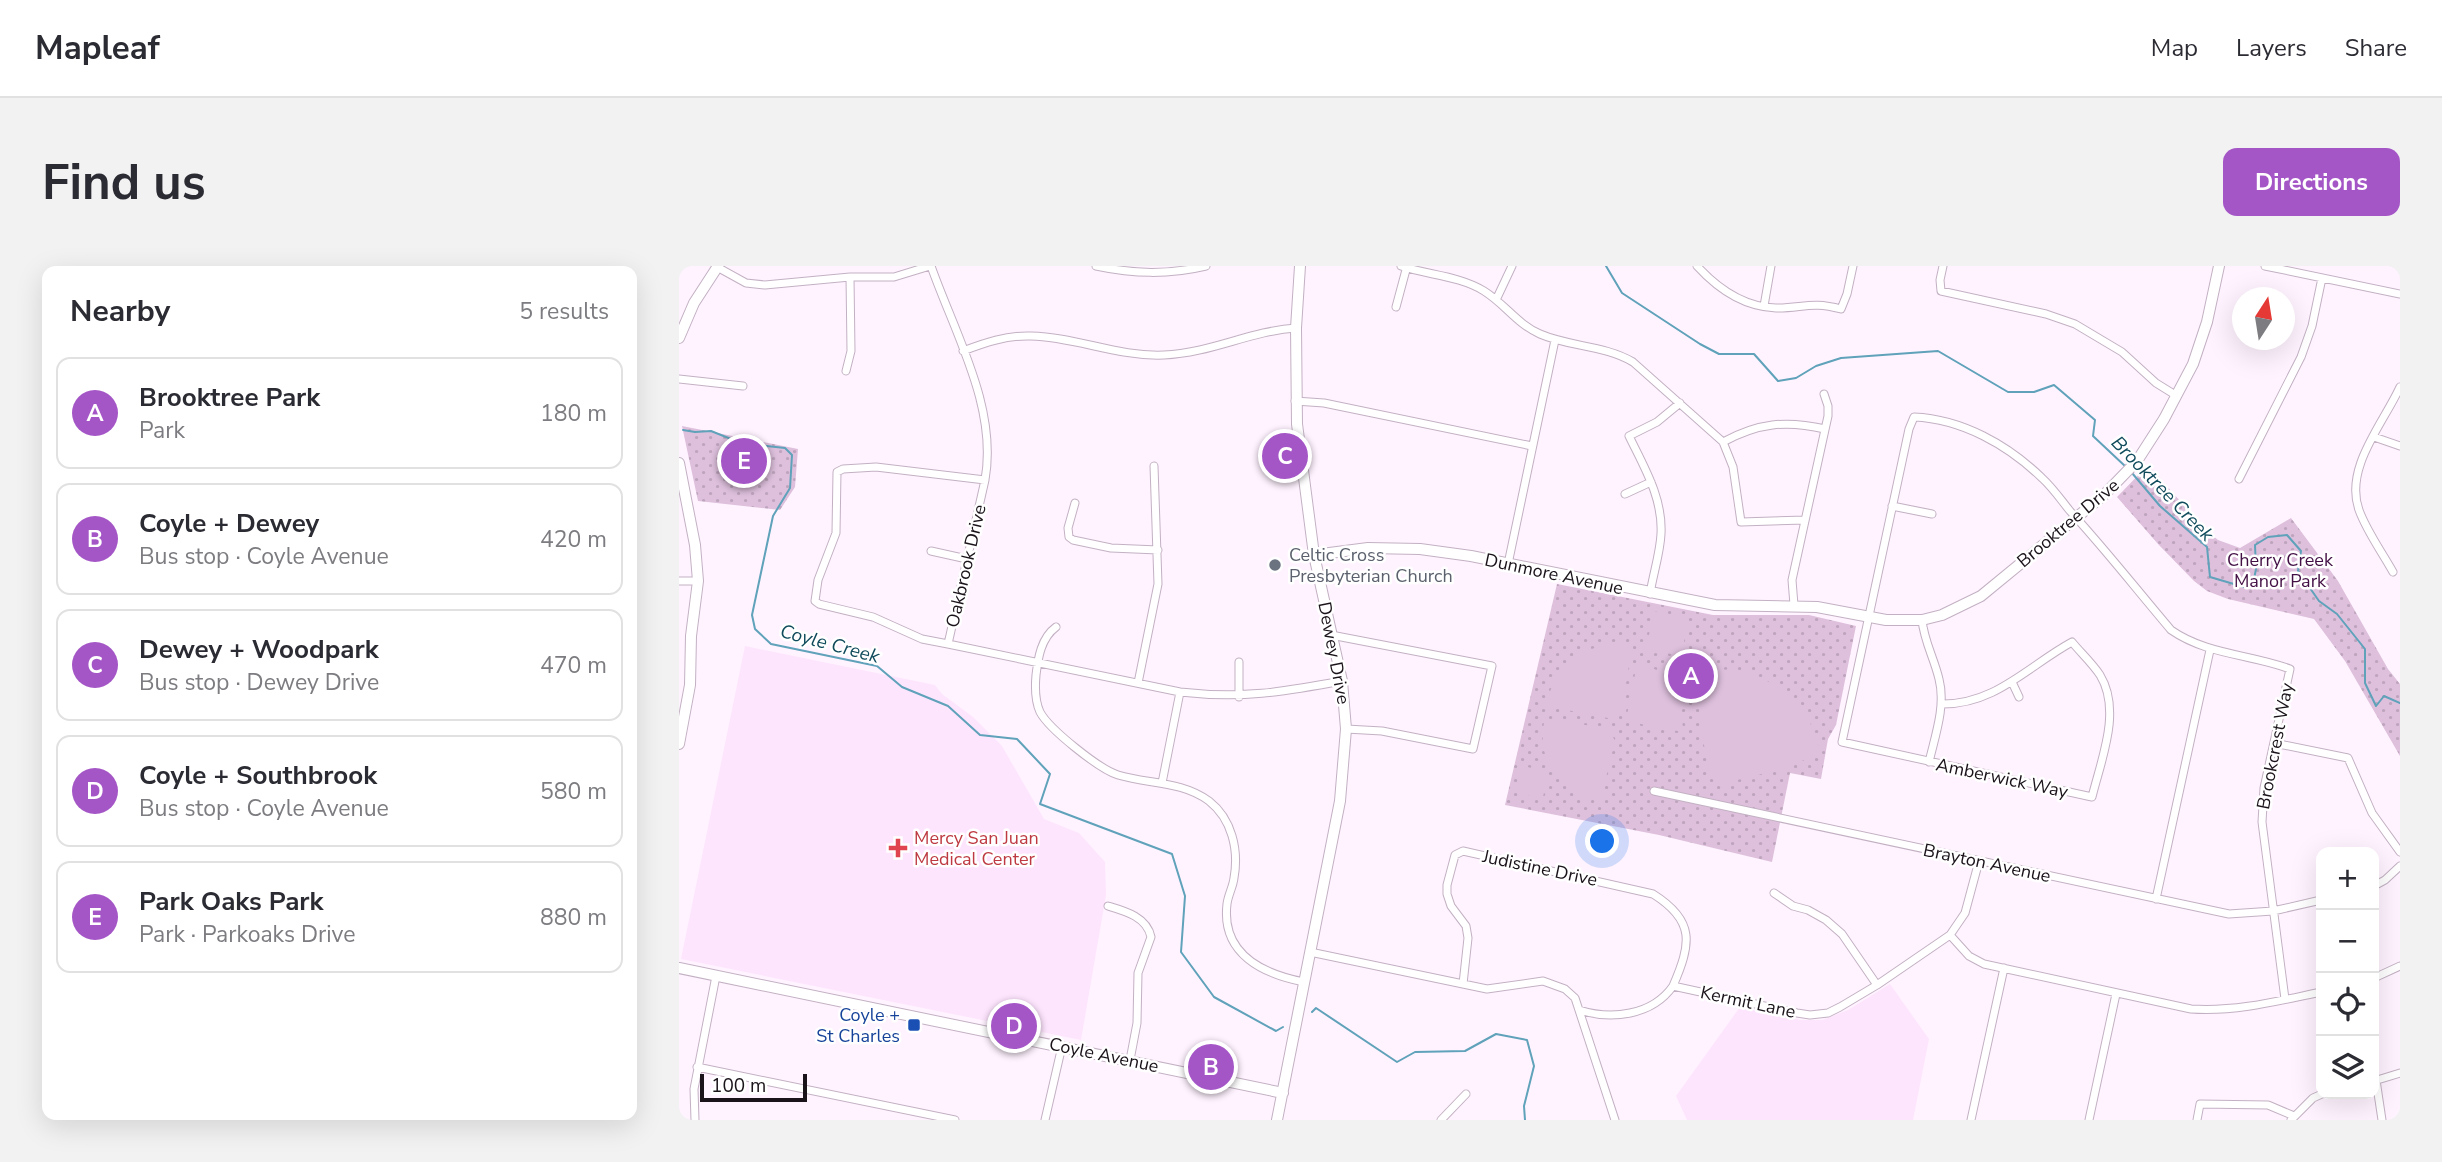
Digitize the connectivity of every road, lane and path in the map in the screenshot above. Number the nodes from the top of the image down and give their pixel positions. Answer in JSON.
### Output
{"nodes":[{"id":1,"x":931,"y":266,"type":"edge"},
{"id":2,"x":1097,"y":266,"type":"edge"},
{"id":3,"x":1206,"y":266,"type":"edge"},
{"id":4,"x":1300,"y":266,"type":"edge"},
{"id":5,"x":1512,"y":266,"type":"edge"},
{"id":6,"x":1697,"y":266,"type":"edge"},
{"id":7,"x":1771,"y":266,"type":"edge"},
{"id":8,"x":1853,"y":266,"type":"edge"},
{"id":9,"x":1943,"y":266,"type":"edge"},
{"id":10,"x":2219,"y":266,"type":"edge"},
{"id":11,"x":2265,"y":266,"type":"edge"},
{"id":12,"x":718,"y":267,"type":"edge"},
{"id":13,"x":1405,"y":267,"type":"edge"},
{"id":14,"x":850,"y":277,"type":"junction"},
{"id":15,"x":2322,"y":278,"type":"junction"},
{"id":16,"x":2400,"y":294,"type":"edge"},
{"id":17,"x":1496,"y":300,"type":"junction"},
{"id":18,"x":1764,"y":306,"type":"junction"},
{"id":19,"x":1397,"y":307,"type":"dead end"},
{"id":20,"x":683,"y":315,"type":"edge"},
{"id":21,"x":1296,"y":328,"type":"junction"},
{"id":22,"x":679,"y":338,"type":"edge"},
{"id":23,"x":1555,"y":340,"type":"junction"},
{"id":24,"x":963,"y":351,"type":"junction"},
{"id":25,"x":846,"y":371,"type":"dead end"},
{"id":26,"x":679,"y":379,"type":"edge"},
{"id":27,"x":743,"y":386,"type":"dead end"},
{"id":28,"x":2400,"y":387,"type":"edge"},
{"id":29,"x":1824,"y":394,"type":"dead end"},
{"id":30,"x":2177,"y":397,"type":"junction"},
{"id":31,"x":1296,"y":401,"type":"junction"},
{"id":32,"x":1680,"y":403,"type":"junction"},
{"id":33,"x":1825,"y":429,"type":"junction"},
{"id":34,"x":2374,"y":437,"type":"junction"},
{"id":35,"x":1723,"y":442,"type":"junction"},
{"id":36,"x":1532,"y":446,"type":"junction"},
{"id":37,"x":2400,"y":446,"type":"edge"},
{"id":38,"x":679,"y":463,"type":"edge"},
{"id":39,"x":1154,"y":466,"type":"dead end"},
{"id":40,"x":2239,"y":479,"type":"dead end"},
{"id":41,"x":985,"y":480,"type":"junction"},
{"id":42,"x":1651,"y":482,"type":"junction"},
{"id":43,"x":1625,"y":494,"type":"dead end"},
{"id":44,"x":1075,"y":503,"type":"dead end"},
{"id":45,"x":1892,"y":506,"type":"junction"},
{"id":46,"x":1932,"y":514,"type":"dead end"},
{"id":47,"x":2077,"y":517,"type":"junction"},
{"id":48,"x":1805,"y":520,"type":"junction"},
{"id":49,"x":1158,"y":550,"type":"junction"},
{"id":50,"x":931,"y":551,"type":"dead end"},
{"id":51,"x":1314,"y":555,"type":"junction"},
{"id":52,"x":967,"y":559,"type":"junction"},
{"id":53,"x":1508,"y":564,"type":"junction"},
{"id":54,"x":2393,"y":572,"type":"dead end"},
{"id":55,"x":679,"y":581,"type":"edge"},
{"id":56,"x":698,"y":581,"type":"junction"},
{"id":57,"x":1650,"y":594,"type":"junction"},
{"id":58,"x":1794,"y":605,"type":"junction"},
{"id":59,"x":1867,"y":618,"type":"junction"},
{"id":60,"x":1922,"y":620,"type":"junction"},
{"id":61,"x":1056,"y":627,"type":"dead end"},
{"id":62,"x":1331,"y":635,"type":"junction"},
{"id":63,"x":949,"y":644,"type":"junction"},
{"id":64,"x":2210,"y":650,"type":"junction"},
{"id":65,"x":1240,"y":662,"type":"dead end"},
{"id":66,"x":1038,"y":663,"type":"junction"},
{"id":67,"x":686,"y":673,"type":"edge"},
{"id":68,"x":1342,"y":681,"type":"junction"},
{"id":69,"x":2012,"y":682,"type":"junction"},
{"id":70,"x":1138,"y":683,"type":"junction"},
{"id":71,"x":1180,"y":692,"type":"junction"},
{"id":72,"x":1239,"y":696,"type":"junction"},
{"id":73,"x":2019,"y":697,"type":"dead end"},
{"id":74,"x":1941,"y":704,"type":"junction"},
{"id":75,"x":1346,"y":729,"type":"junction"},
{"id":76,"x":2274,"y":743,"type":"junction"},
{"id":77,"x":679,"y":744,"type":"edge"},
{"id":78,"x":1929,"y":762,"type":"junction"},
{"id":79,"x":1162,"y":783,"type":"junction"},
{"id":80,"x":1654,"y":791,"type":"dead end"},
{"id":81,"x":2400,"y":852,"type":"edge"},
{"id":82,"x":1979,"y":861,"type":"junction"},
{"id":83,"x":2400,"y":866,"type":"edge"},
{"id":84,"x":2379,"y":883,"type":"edge"},
{"id":85,"x":1774,"y":894,"type":"dead end"},
{"id":86,"x":2156,"y":899,"type":"junction"},
{"id":87,"x":2316,"y":901,"type":"edge"},
{"id":88,"x":1108,"y":906,"type":"dead end"},
{"id":89,"x":2273,"y":911,"type":"junction"},
{"id":90,"x":1949,"y":935,"type":"junction"},
{"id":91,"x":1310,"y":951,"type":"junction"},
{"id":92,"x":2400,"y":967,"type":"edge"},
{"id":93,"x":679,"y":968,"type":"edge"},
{"id":94,"x":2004,"y":968,"type":"junction"},
{"id":95,"x":716,"y":976,"type":"junction"},
{"id":96,"x":2379,"y":976,"type":"edge"},
{"id":97,"x":1304,"y":982,"type":"junction"},
{"id":98,"x":1463,"y":984,"type":"junction"},
{"id":99,"x":1877,"y":985,"type":"junction"},
{"id":100,"x":1673,"y":986,"type":"junction"},
{"id":101,"x":2116,"y":993,"type":"junction"},
{"id":102,"x":2316,"y":993,"type":"edge"},
{"id":103,"x":2285,"y":999,"type":"junction"},
{"id":104,"x":1579,"y":1010,"type":"junction"},
{"id":105,"x":1062,"y":1046,"type":"junction"},
{"id":106,"x":1130,"y":1060,"type":"junction"},
{"id":107,"x":697,"y":1067,"type":"junction"},
{"id":108,"x":2400,"y":1073,"type":"edge"},
{"id":109,"x":2379,"y":1079,"type":"edge"},
{"id":110,"x":1283,"y":1093,"type":"junction"},
{"id":111,"x":1466,"y":1094,"type":"dead end"},
{"id":112,"x":2316,"y":1097,"type":"edge"},
{"id":113,"x":2378,"y":1099,"type":"edge"},
{"id":114,"x":2293,"y":1118,"type":"edge"},
{"id":115,"x":695,"y":1120,"type":"edge"},
{"id":116,"x":953,"y":1120,"type":"edge"},
{"id":117,"x":1045,"y":1120,"type":"edge"},
{"id":118,"x":1277,"y":1120,"type":"edge"},
{"id":119,"x":1441,"y":1120,"type":"edge"},
{"id":120,"x":1615,"y":1120,"type":"edge"},
{"id":121,"x":1971,"y":1120,"type":"edge"},
{"id":122,"x":2089,"y":1120,"type":"edge"},
{"id":123,"x":2197,"y":1120,"type":"edge"},
{"id":124,"x":2382,"y":1120,"type":"edge"}],
"edges":[{"from":1,"to":14,"type":"street"},
{"from":1,"to":24,"type":"street","name":"Oakbrook Drive"},
{"from":2,"to":3,"type":"street"},
{"from":4,"to":21,"type":"street","name":"Dewey Drive"},
{"from":5,"to":17,"type":"street"},
{"from":6,"to":18,"type":"street"},
{"from":7,"to":18,"type":"street"},
{"from":8,"to":18,"type":"street"},
{"from":9,"to":30,"type":"street"},
{"from":10,"to":30,"type":"street","name":"Brooktree Drive"},
{"from":11,"to":15,"type":"street"},
{"from":12,"to":14,"type":"street"},
{"from":12,"to":20,"type":"street"},
{"from":13,"to":17,"type":"street"},
{"from":13,"to":19,"type":"street"},
{"from":14,"to":25,"type":"street"},
{"from":15,"to":16,"type":"street"},
{"from":15,"to":40,"type":"street"},
{"from":17,"to":23,"type":"street"},
{"from":20,"to":22,"type":"street"},
{"from":21,"to":24,"type":"street"},
{"from":21,"to":31,"type":"street","name":"Dewey Drive"},
{"from":23,"to":32,"type":"street"},
{"from":23,"to":36,"type":"street"},
{"from":24,"to":41,"type":"street","name":"Oakbrook Drive"},
{"from":26,"to":27,"type":"street"},
{"from":28,"to":34,"type":"street"},
{"from":29,"to":33,"type":"street"},
{"from":30,"to":47,"type":"street","name":"Brooktree Drive"},
{"from":31,"to":36,"type":"street"},
{"from":31,"to":51,"type":"street","name":"Dewey Drive"},
{"from":32,"to":35,"type":"street"},
{"from":32,"to":42,"type":"street"},
{"from":33,"to":35,"type":"street"},
{"from":33,"to":48,"type":"street"},
{"from":34,"to":37,"type":"street"},
{"from":34,"to":54,"type":"street"},
{"from":35,"to":48,"type":"street"},
{"from":36,"to":53,"type":"street"},
{"from":38,"to":56,"type":"street"},
{"from":39,"to":49,"type":"street"},
{"from":41,"to":52,"type":"street","name":"Oakbrook Drive"},
{"from":41,"to":63,"type":"street"},
{"from":42,"to":43,"type":"street"},
{"from":42,"to":57,"type":"street"},
{"from":44,"to":49,"type":"street"},
{"from":45,"to":46,"type":"street"},
{"from":45,"to":47,"type":"street","name":"Brookcrest Way"},
{"from":45,"to":59,"type":"street"},
{"from":47,"to":60,"type":"street","name":"Brooktree Drive"},
{"from":47,"to":64,"type":"street","name":"Brookcrest Way"},
{"from":48,"to":58,"type":"street"},
{"from":49,"to":70,"type":"street"},
{"from":50,"to":52,"type":"street"},
{"from":51,"to":53,"type":"street","name":"Dunmore Avenue"},
{"from":51,"to":62,"type":"street","name":"Dewey Drive"},
{"from":52,"to":63,"type":"street","name":"Oakbrook Drive"},
{"from":53,"to":57,"type":"street","name":"Dunmore Avenue"},
{"from":55,"to":56,"type":"street"},
{"from":56,"to":67,"type":"street"},
{"from":57,"to":58,"type":"street","name":"Dunmore Avenue"},
{"from":58,"to":59,"type":"street","name":"Brooktree Drive"},
{"from":59,"to":60,"type":"street","name":"Brooktree Drive"},
{"from":59,"to":78,"type":"street","name":"Amberwick Way"},
{"from":60,"to":74,"type":"street"},
{"from":61,"to":66,"type":"street"},
{"from":62,"to":68,"type":"street","name":"Dewey Drive"},
{"from":62,"to":75,"type":"street"},
{"from":63,"to":66,"type":"street","name":"Oakbrook Drive"},
{"from":64,"to":76,"type":"street","name":"Brookcrest Way"},
{"from":64,"to":86,"type":"street"},
{"from":65,"to":72,"type":"street"},
{"from":66,"to":70,"type":"street","name":"Oakbrook Drive"},
{"from":66,"to":79,"type":"street"},
{"from":67,"to":77,"type":"street"},
{"from":68,"to":72,"type":"street","name":"Oakbrook Drive"},
{"from":68,"to":75,"type":"street","name":"Dewey Drive"},
{"from":69,"to":73,"type":"street"},
{"from":69,"to":74,"type":"street","name":"Amberwick Way"},
{"from":69,"to":78,"type":"street","name":"Amberwick Way"},
{"from":70,"to":71,"type":"street","name":"Oakbrook Drive"},
{"from":71,"to":72,"type":"street","name":"Oakbrook Drive"},
{"from":71,"to":79,"type":"street"},
{"from":74,"to":78,"type":"street"},
{"from":75,"to":91,"type":"street","name":"Dewey Drive"},
{"from":76,"to":81,"type":"street"},
{"from":76,"to":89,"type":"street","name":"Brookcrest Way"},
{"from":79,"to":97,"type":"street"},
{"from":80,"to":82,"type":"street","name":"Brayton Avenue"},
{"from":82,"to":86,"type":"street","name":"Brayton Avenue"},
{"from":82,"to":90,"type":"street","name":"Kermit Lane"},
{"from":83,"to":84,"type":"street"},
{"from":85,"to":99,"type":"street"},
{"from":86,"to":89,"type":"street","name":"Brayton Avenue"},
{"from":87,"to":89,"type":"street","name":"Brayton Avenue"},
{"from":88,"to":106,"type":"street"},
{"from":89,"to":103,"type":"street","name":"Brookcrest Way"},
{"from":90,"to":94,"type":"street"},
{"from":90,"to":99,"type":"street","name":"Kermit Lane"},
{"from":91,"to":97,"type":"street","name":"Dewey Drive"},
{"from":91,"to":98,"type":"street"},
{"from":92,"to":96,"type":"street"},
{"from":93,"to":95,"type":"street","name":"Coyle Avenue"},
{"from":94,"to":101,"type":"street"},
{"from":94,"to":121,"type":"street"},
{"from":95,"to":105,"type":"street","name":"Coyle Avenue"},
{"from":95,"to":107,"type":"street"},
{"from":97,"to":110,"type":"street","name":"Dewey Drive"},
{"from":98,"to":100,"type":"street","name":"Judistine Drive"},
{"from":98,"to":104,"type":"street"},
{"from":99,"to":100,"type":"street","name":"Kermit Lane"},
{"from":100,"to":104,"type":"street"},
{"from":101,"to":103,"type":"street"},
{"from":101,"to":122,"type":"street"},
{"from":102,"to":103,"type":"street"},
{"from":104,"to":120,"type":"street"},
{"from":105,"to":106,"type":"street","name":"Coyle Avenue"},
{"from":105,"to":117,"type":"street"},
{"from":106,"to":110,"type":"street","name":"Coyle Avenue"},
{"from":107,"to":115,"type":"street"},
{"from":107,"to":116,"type":"street"},
{"from":108,"to":109,"type":"street"},
{"from":110,"to":118,"type":"street","name":"Dewey Drive"},
{"from":111,"to":119,"type":"street"},
{"from":112,"to":114,"type":"street"},
{"from":113,"to":124,"type":"street"},
{"from":114,"to":123,"type":"street"}]}
